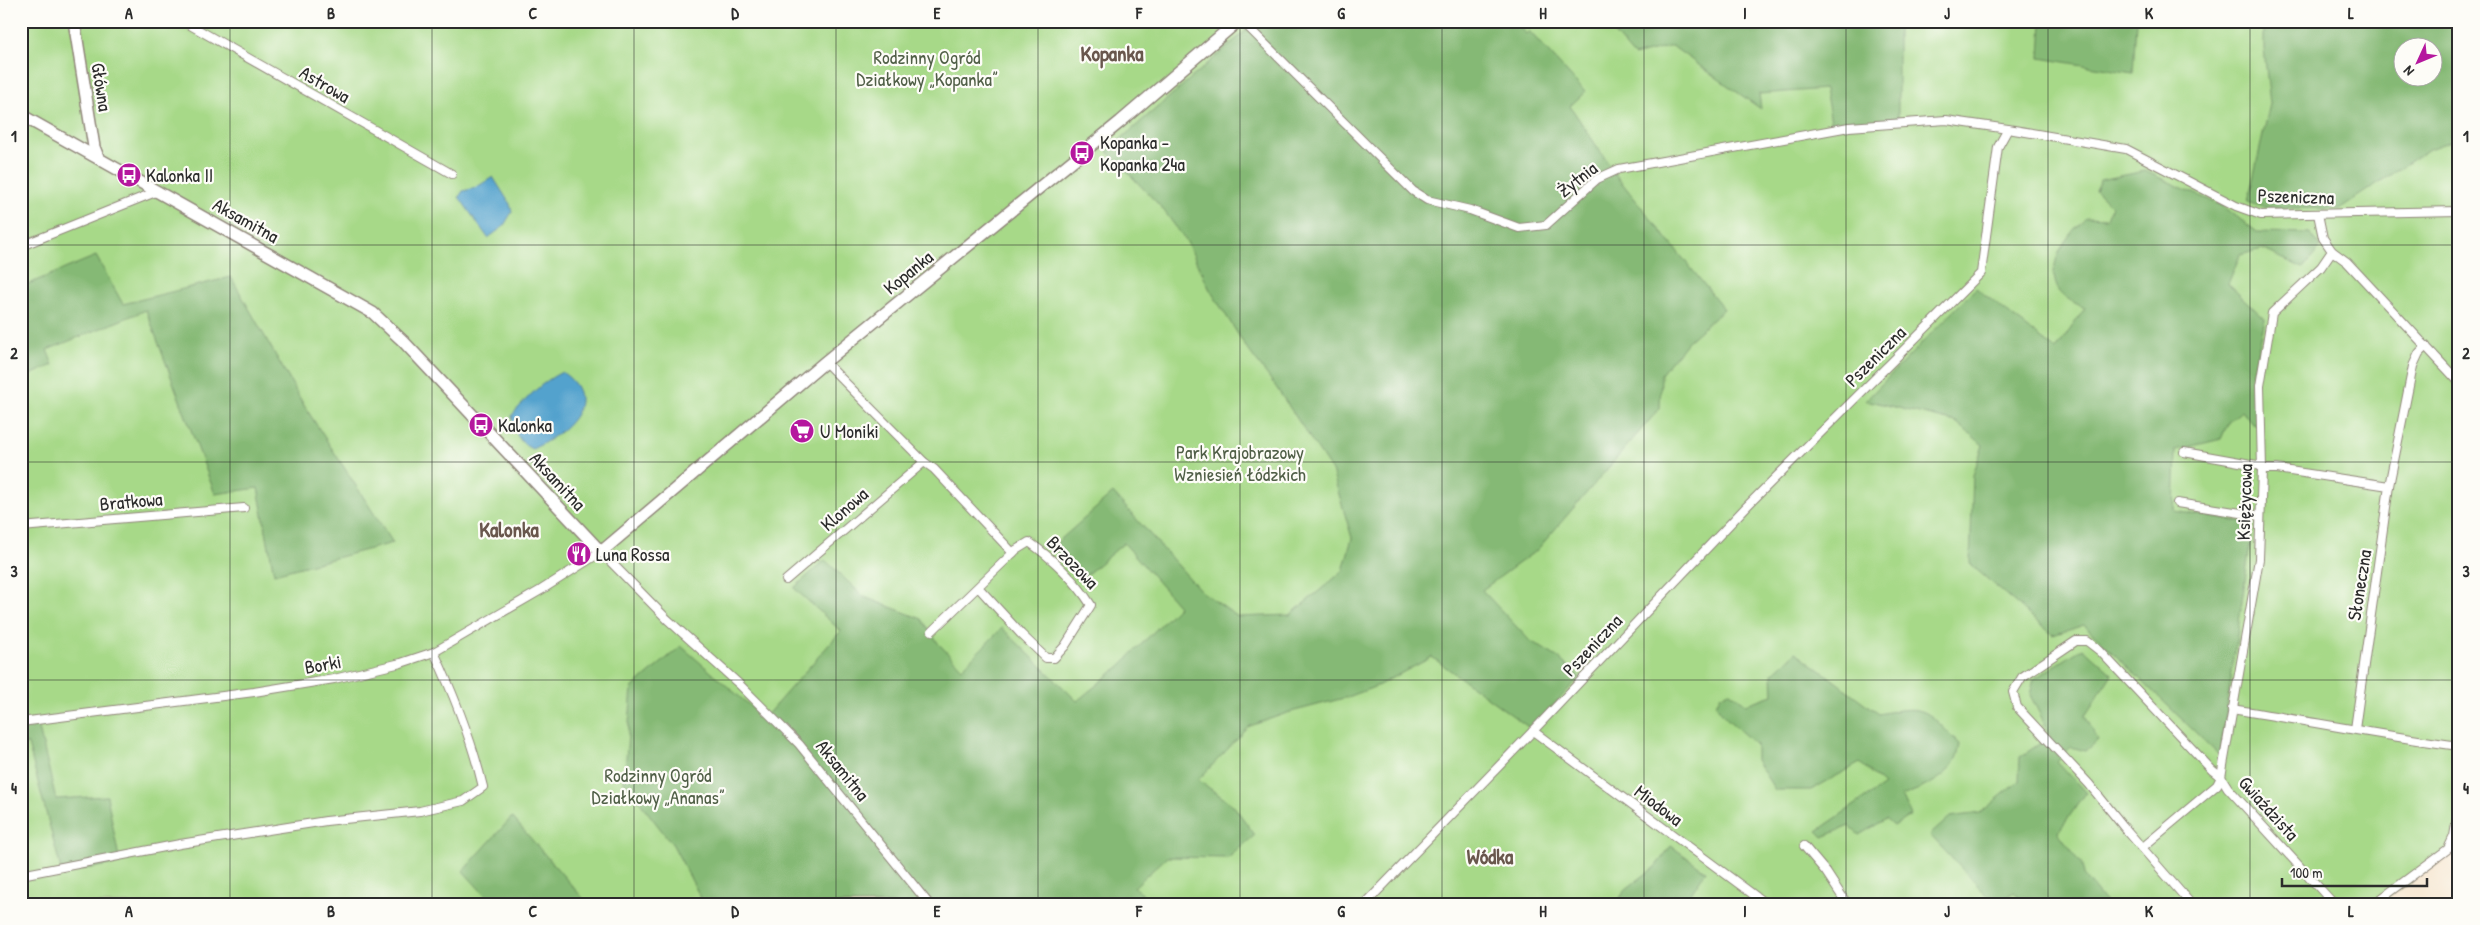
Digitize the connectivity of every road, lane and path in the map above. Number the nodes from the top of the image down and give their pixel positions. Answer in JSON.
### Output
{"nodes":[{"id":1,"x":74,"y":21,"type":"edge"},
{"id":2,"x":183,"y":21,"type":"edge"},
{"id":3,"x":1240,"y":21,"type":"edge"},
{"id":4,"x":21,"y":115,"type":"edge"},
{"id":5,"x":2008,"y":129,"type":"junction"},
{"id":6,"x":98,"y":157,"type":"junction"},
{"id":7,"x":452,"y":174,"type":"dead end"},
{"id":8,"x":158,"y":190,"type":"junction"},
{"id":9,"x":2459,"y":211,"type":"edge"},
{"id":10,"x":2318,"y":214,"type":"junction"},
{"id":11,"x":21,"y":246,"type":"edge"},
{"id":12,"x":2332,"y":251,"type":"junction"},
{"id":13,"x":2426,"y":346,"type":"junction"},
{"id":14,"x":825,"y":362,"type":"junction"},
{"id":15,"x":2459,"y":382,"type":"edge"},
{"id":16,"x":2184,"y":452,"type":"dead end"},
{"id":17,"x":924,"y":462,"type":"junction"},
{"id":18,"x":2262,"y":467,"type":"junction"},
{"id":19,"x":2389,"y":486,"type":"junction"},
{"id":20,"x":2177,"y":503,"type":"dead end"},
{"id":21,"x":244,"y":508,"type":"dead end"},
{"id":22,"x":2260,"y":516,"type":"junction"},
{"id":23,"x":21,"y":527,"type":"edge"},
{"id":24,"x":601,"y":552,"type":"junction"},
{"id":25,"x":1013,"y":553,"type":"junction"},
{"id":26,"x":786,"y":580,"type":"dead end"},
{"id":27,"x":978,"y":587,"type":"junction"},
{"id":28,"x":932,"y":630,"type":"dead end"},
{"id":29,"x":434,"y":652,"type":"junction"},
{"id":30,"x":2232,"y":710,"type":"junction"},
{"id":31,"x":21,"y":722,"type":"edge"},
{"id":32,"x":2355,"y":729,"type":"junction"},
{"id":33,"x":1533,"y":731,"type":"junction"},
{"id":34,"x":2459,"y":746,"type":"edge"},
{"id":35,"x":2221,"y":777,"type":"junction"},
{"id":36,"x":2459,"y":806,"type":"edge"},
{"id":37,"x":1804,"y":846,"type":"dead end"},
{"id":38,"x":2143,"y":847,"type":"junction"},
{"id":39,"x":21,"y":875,"type":"edge"},
{"id":40,"x":929,"y":904,"type":"edge"},
{"id":41,"x":1365,"y":904,"type":"edge"},
{"id":42,"x":1766,"y":904,"type":"edge"},
{"id":43,"x":1846,"y":904,"type":"edge"},
{"id":44,"x":2191,"y":904,"type":"edge"},
{"id":45,"x":2334,"y":904,"type":"edge"},
{"id":46,"x":2374,"y":904,"type":"edge"}],
"edges":[{"from":1,"to":6,"type":"street","name":"Główna"},
{"from":2,"to":7,"type":"street","name":"Astrowa"},
{"from":3,"to":5,"type":"street","name":"Żytnia"},
{"from":3,"to":14,"type":"street","name":"Kopanka"},
{"from":4,"to":6,"type":"street","name":"Aksamitna"},
{"from":5,"to":10,"type":"street","name":"Pszeniczna"},
{"from":5,"to":33,"type":"street","name":"Pszeniczna"},
{"from":6,"to":8,"type":"street","name":"Aksamitna"},
{"from":8,"to":11,"type":"street"},
{"from":8,"to":24,"type":"street","name":"Aksamitna"},
{"from":9,"to":10,"type":"street","name":"Pszeniczna"},
{"from":10,"to":12,"type":"street"},
{"from":12,"to":13,"type":"street"},
{"from":12,"to":18,"type":"street","name":"Księżycowa"},
{"from":13,"to":15,"type":"street"},
{"from":13,"to":19,"type":"street","name":"Słoneczna"},
{"from":14,"to":17,"type":"street"},
{"from":14,"to":24,"type":"street","name":"Kopanka"},
{"from":16,"to":18,"type":"street"},
{"from":17,"to":25,"type":"street"},
{"from":17,"to":26,"type":"street","name":"Klonowa"},
{"from":18,"to":19,"type":"street"},
{"from":18,"to":22,"type":"street","name":"Księżycowa"},
{"from":19,"to":32,"type":"street","name":"Słoneczna"},
{"from":20,"to":22,"type":"street"},
{"from":21,"to":23,"type":"street","name":"Bratkowa"},
{"from":22,"to":30,"type":"street","name":"Księżycowa"},
{"from":24,"to":29,"type":"street","name":"Borki"},
{"from":24,"to":40,"type":"street","name":"Aksamitna"},
{"from":25,"to":27,"type":"street","name":"Brzozowa"},
{"from":25,"to":27,"type":"street","name":"Brzozowa"},
{"from":27,"to":28,"type":"street","name":"Brzozowa"},
{"from":29,"to":31,"type":"street","name":"Borki"},
{"from":29,"to":39,"type":"street"},
{"from":30,"to":32,"type":"street"},
{"from":30,"to":35,"type":"street","name":"Księżycowa"},
{"from":32,"to":34,"type":"street"},
{"from":33,"to":41,"type":"street","name":"Pszeniczna"},
{"from":33,"to":42,"type":"street","name":"Miodowa"},
{"from":35,"to":38,"type":"street"},
{"from":35,"to":38,"type":"street","name":"Gwiaździsta"},
{"from":35,"to":45,"type":"street","name":"Gwiaździsta"},
{"from":36,"to":46,"type":"street"},
{"from":37,"to":43,"type":"street"},
{"from":38,"to":44,"type":"street"}]}
